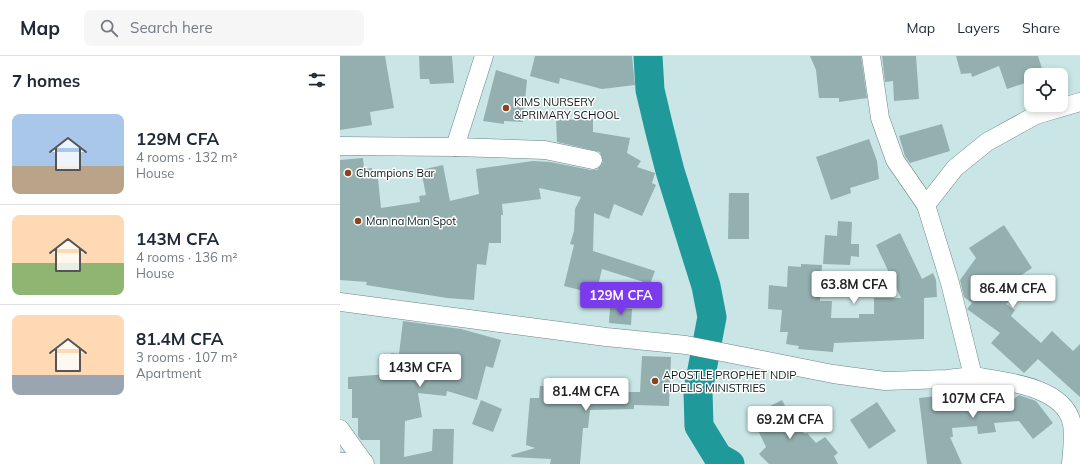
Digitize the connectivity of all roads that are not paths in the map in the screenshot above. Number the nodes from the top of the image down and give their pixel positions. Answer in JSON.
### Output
{"nodes":[{"id":1,"x":484,"y":56,"type":"edge"},
{"id":2,"x":871,"y":56,"type":"edge"},
{"id":3,"x":1080,"y":102,"type":"edge"},
{"id":4,"x":340,"y":146,"type":"edge"},
{"id":5,"x":455,"y":147,"type":"junction"},
{"id":6,"x":593,"y":160,"type":"dead end"},
{"id":7,"x":926,"y":205,"type":"junction"},
{"id":8,"x":340,"y":302,"type":"edge"},
{"id":9,"x":973,"y":376,"type":"junction"},
{"id":10,"x":340,"y":429,"type":"edge"},
{"id":11,"x":340,"y":462,"type":"edge"},
{"id":12,"x":365,"y":463,"type":"edge"},
{"id":13,"x":1071,"y":464,"type":"edge"}],
"edges":[{"from":1,"to":5,"type":"street"},
{"from":2,"to":7,"type":"street"},
{"from":3,"to":7,"type":"street"},
{"from":4,"to":5,"type":"street"},
{"from":5,"to":6,"type":"street"},
{"from":7,"to":9,"type":"street"},
{"from":8,"to":9,"type":"street"},
{"from":9,"to":13,"type":"street"},
{"from":10,"to":12,"type":"street"},
{"from":11,"to":12,"type":"street"}]}
